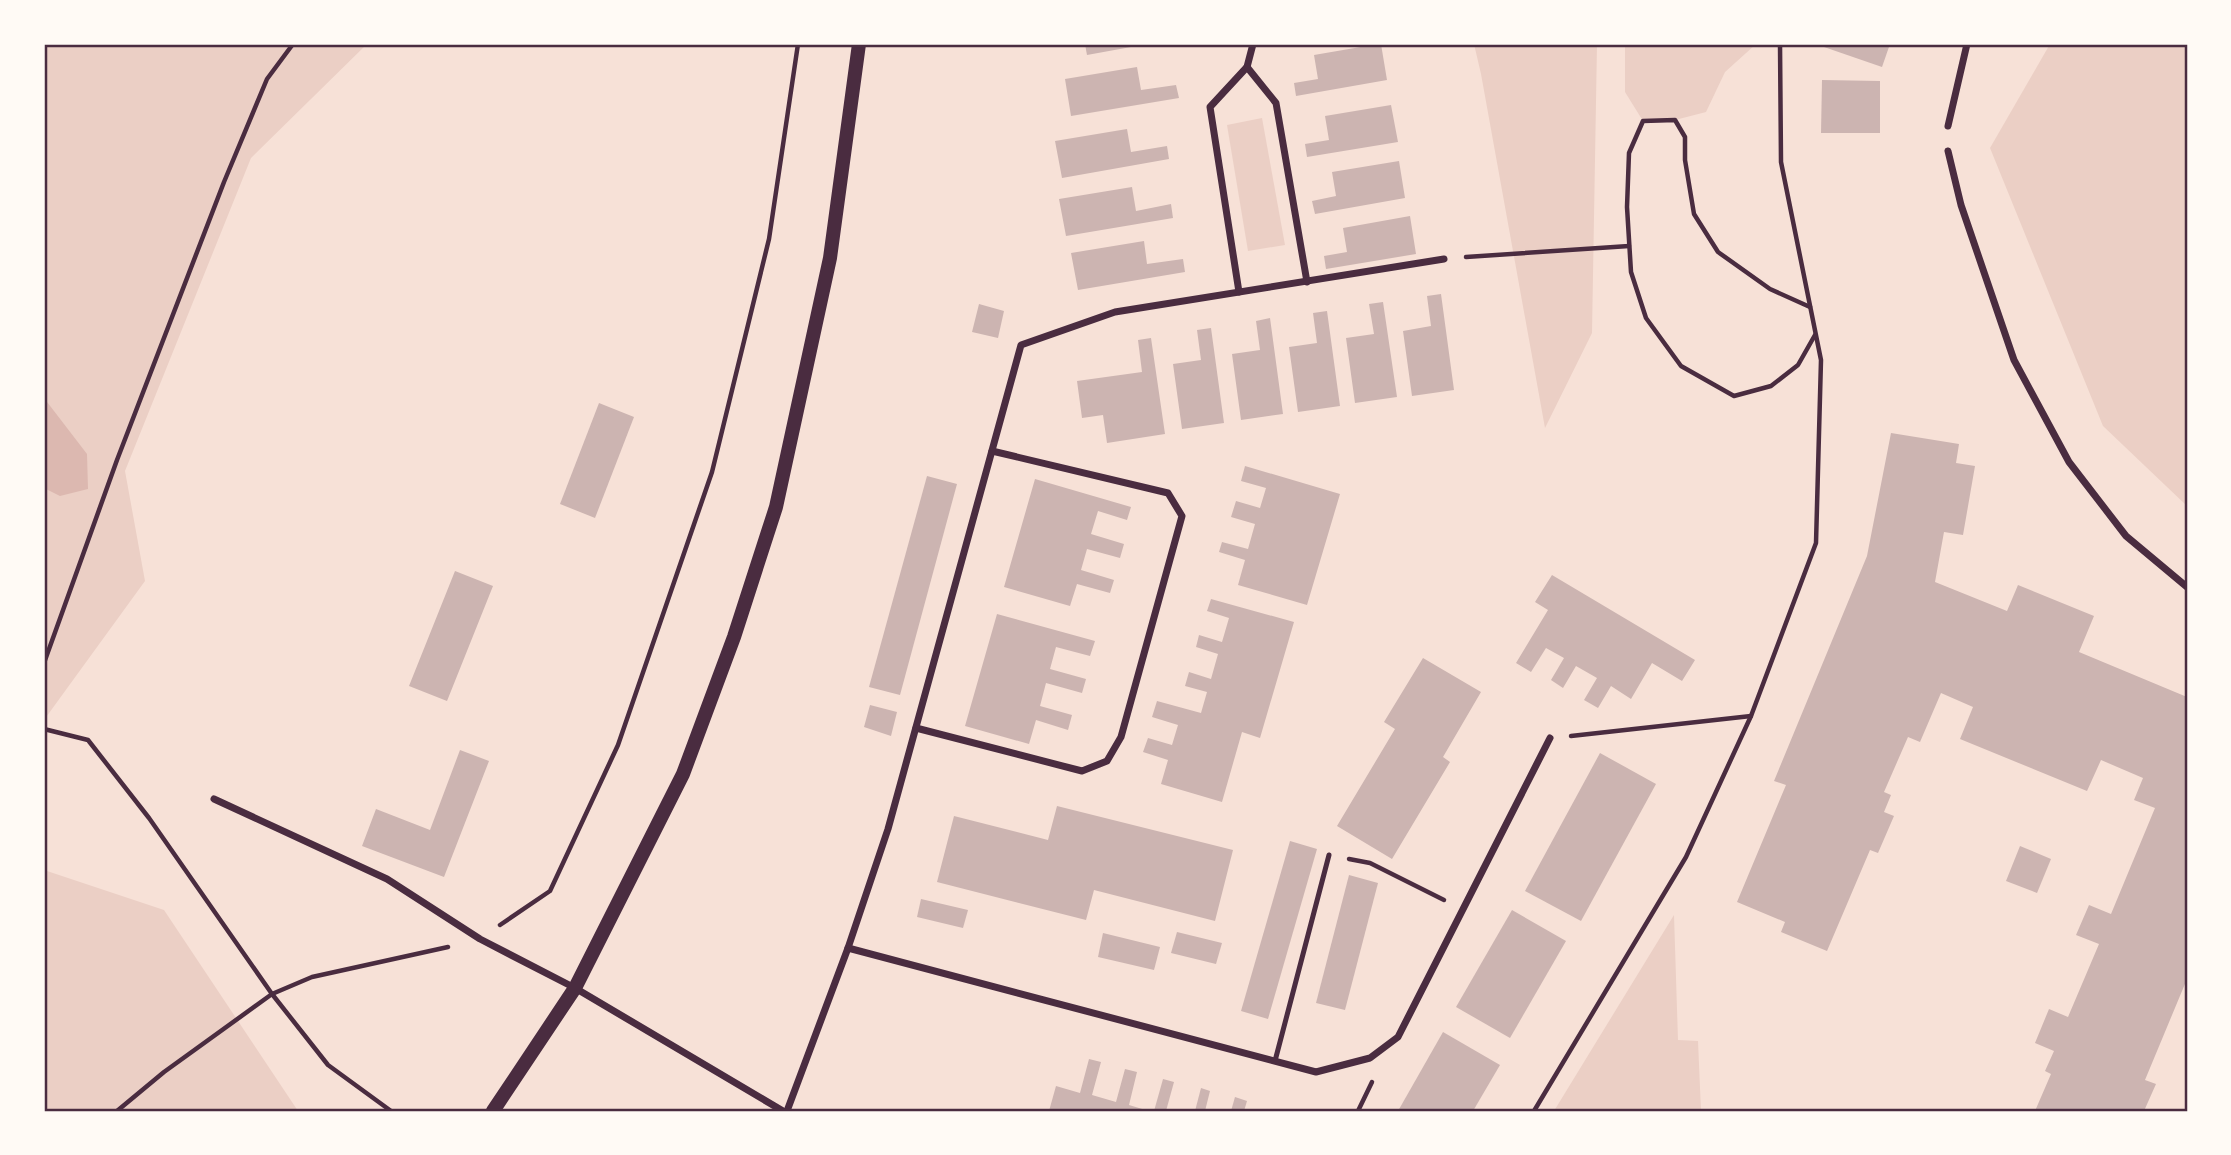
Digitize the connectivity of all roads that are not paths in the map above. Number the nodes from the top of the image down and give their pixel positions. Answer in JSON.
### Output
{"nodes":[{"id":1,"x":859,"y":44,"type":"edge"},
{"id":2,"x":1252,"y":44,"type":"edge"},
{"id":3,"x":1967,"y":44,"type":"edge"},
{"id":4,"x":1247,"y":67,"type":"junction"},
{"id":5,"x":1948,"y":126,"type":"dead end"},
{"id":6,"x":1948,"y":151,"type":"dead end"},
{"id":7,"x":1444,"y":259,"type":"road end"},
{"id":8,"x":1307,"y":282,"type":"junction"},
{"id":9,"x":1239,"y":292,"type":"junction"},
{"id":10,"x":992,"y":452,"type":"junction"},
{"id":11,"x":2187,"y":587,"type":"edge"},
{"id":12,"x":916,"y":729,"type":"junction"},
{"id":13,"x":1550,"y":738,"type":"road end"},
{"id":14,"x":214,"y":799,"type":"dead end"},
{"id":15,"x":1329,"y":855,"type":"road end"},
{"id":16,"x":848,"y":948,"type":"junction"},
{"id":17,"x":575,"y":988,"type":"junction"},
{"id":18,"x":1275,"y":1061,"type":"junction"},
{"id":19,"x":493,"y":1111,"type":"edge"},
{"id":20,"x":785,"y":1111,"type":"edge"}],
"edges":[{"from":1,"to":17,"type":"main road"},
{"from":2,"to":4,"type":"street"},
{"from":3,"to":5,"type":"street"},
{"from":4,"to":8,"type":"street"},
{"from":4,"to":9,"type":"street"},
{"from":6,"to":11,"type":"street"},
{"from":7,"to":8,"type":"street"},
{"from":8,"to":9,"type":"street"},
{"from":9,"to":10,"type":"street"},
{"from":10,"to":12,"type":"street"},
{"from":10,"to":12,"type":"street"},
{"from":12,"to":16,"type":"street"},
{"from":13,"to":18,"type":"street"},
{"from":14,"to":17,"type":"street"},
{"from":15,"to":18,"type":"lane"},
{"from":16,"to":18,"type":"street"},
{"from":16,"to":20,"type":"street"},
{"from":17,"to":19,"type":"main road"},
{"from":17,"to":20,"type":"street"}]}
